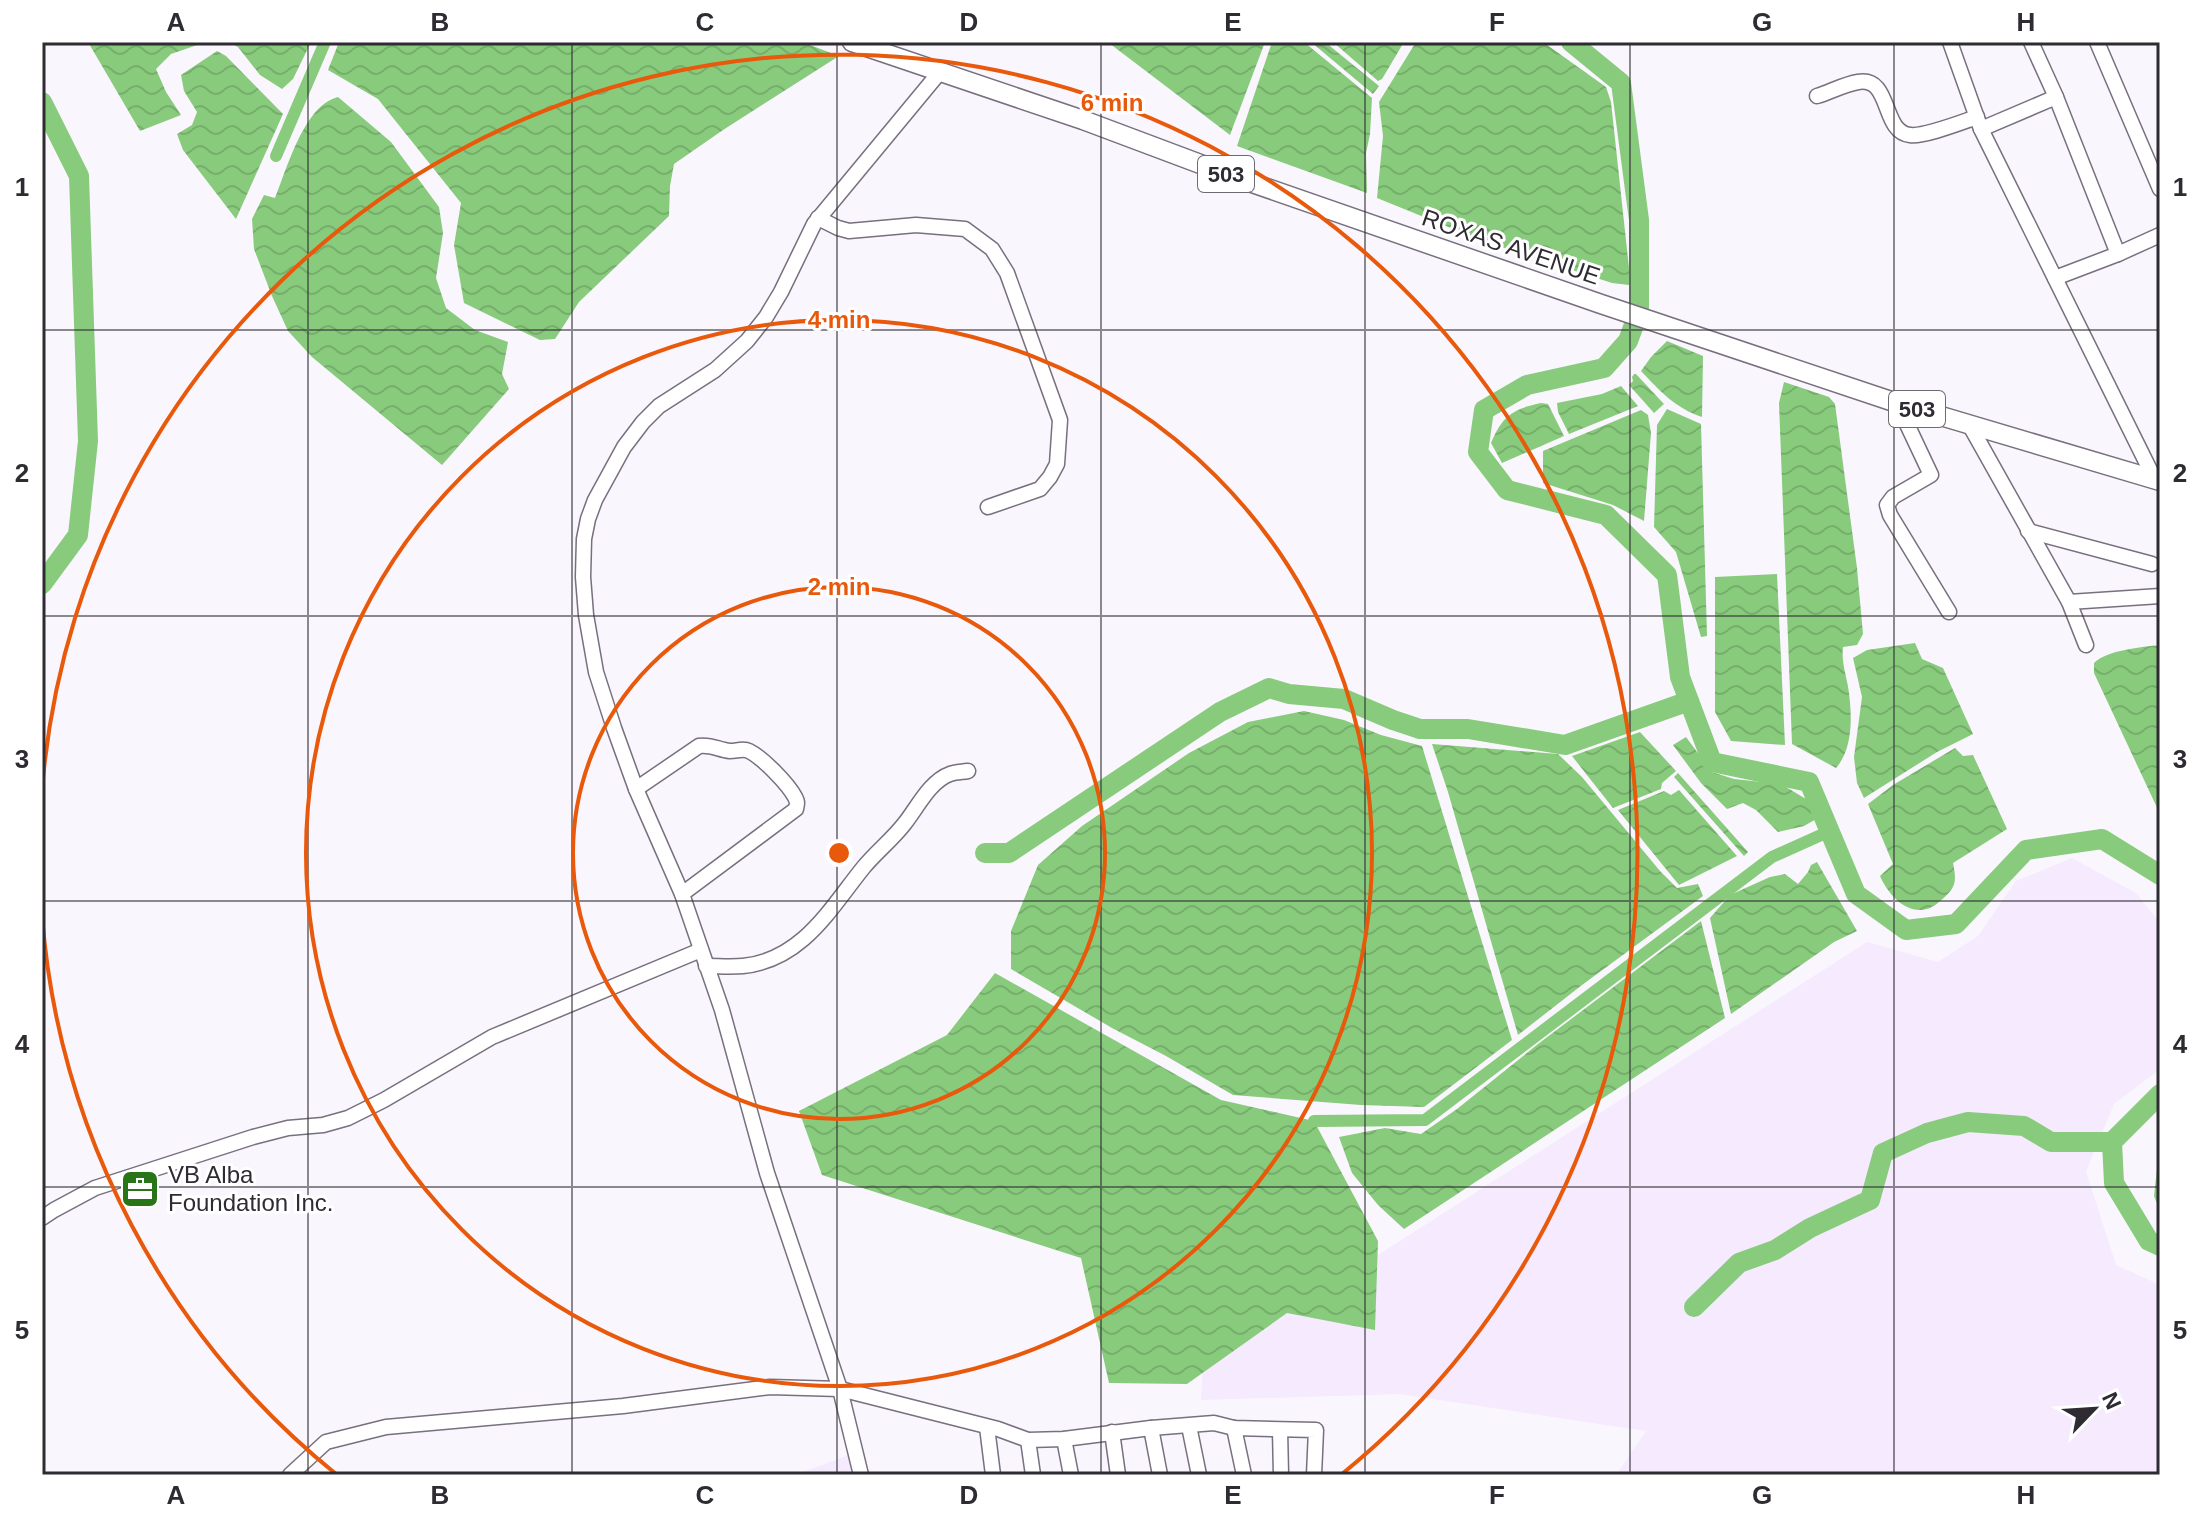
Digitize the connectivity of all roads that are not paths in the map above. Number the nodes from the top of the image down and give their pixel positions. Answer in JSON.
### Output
{"nodes":[{"id":1,"x":852,"y":42,"type":"edge"},
{"id":2,"x":1950,"y":42,"type":"edge"},
{"id":3,"x":2031,"y":42,"type":"edge"},
{"id":4,"x":2097,"y":42,"type":"edge"},
{"id":5,"x":939,"y":73,"type":"junction"},
{"id":6,"x":1817,"y":96,"type":"dead end"},
{"id":7,"x":2056,"y":97,"type":"junction"},
{"id":8,"x":1979,"y":123,"type":"junction"},
{"id":9,"x":2160,"y":189,"type":"edge"},
{"id":10,"x":818,"y":218,"type":"junction"},
{"id":11,"x":2160,"y":235,"type":"edge"},
{"id":12,"x":2118,"y":254,"type":"junction"},
{"id":13,"x":2055,"y":278,"type":"junction"},
{"id":14,"x":1897,"y":403,"type":"junction"},
{"id":15,"x":1969,"y":424,"type":"junction"},
{"id":16,"x":2158,"y":480,"type":"edge"},
{"id":17,"x":988,"y":507,"type":"dead end"},
{"id":18,"x":2028,"y":531,"type":"junction"},
{"id":19,"x":2152,"y":564,"type":"dead end"},
{"id":20,"x":2160,"y":596,"type":"edge"},
{"id":21,"x":2069,"y":602,"type":"junction"},
{"id":22,"x":1949,"y":612,"type":"dead end"},
{"id":23,"x":2086,"y":645,"type":"dead end"},
{"id":24,"x":968,"y":771,"type":"dead end"},
{"id":25,"x":636,"y":789,"type":"junction"},
{"id":26,"x":682,"y":894,"type":"junction"},
{"id":27,"x":701,"y":950,"type":"junction"},
{"id":28,"x":706,"y":966,"type":"junction"},
{"id":29,"x":42,"y":1218,"type":"edge"},
{"id":30,"x":840,"y":1389,"type":"junction"},
{"id":31,"x":1189,"y":1426,"type":"junction"},
{"id":32,"x":987,"y":1427,"type":"junction"},
{"id":33,"x":1151,"y":1428,"type":"junction"},
{"id":34,"x":1234,"y":1428,"type":"junction"},
{"id":35,"x":1280,"y":1430,"type":"junction"},
{"id":36,"x":1112,"y":1432,"type":"junction"},
{"id":37,"x":1064,"y":1439,"type":"junction"},
{"id":38,"x":1028,"y":1440,"type":"junction"},
{"id":39,"x":290,"y":1475,"type":"edge"},
{"id":40,"x":861,"y":1475,"type":"edge"},
{"id":41,"x":993,"y":1475,"type":"edge"},
{"id":42,"x":1033,"y":1475,"type":"edge"},
{"id":43,"x":1071,"y":1475,"type":"edge"},
{"id":44,"x":1118,"y":1475,"type":"edge"},
{"id":45,"x":1160,"y":1475,"type":"edge"},
{"id":46,"x":1199,"y":1475,"type":"edge"},
{"id":47,"x":1244,"y":1475,"type":"edge"},
{"id":48,"x":1281,"y":1475,"type":"edge"},
{"id":49,"x":1314,"y":1475,"type":"edge"}],
"edges":[{"from":1,"to":5,"type":"main road","name":"ROXAS AVENUE","number":"503"},
{"from":2,"to":8,"type":"street"},
{"from":3,"to":7,"type":"street"},
{"from":4,"to":9,"type":"street"},
{"from":5,"to":10,"type":"street"},
{"from":5,"to":14,"type":"main road","name":"ROXAS AVENUE","number":"503"},
{"from":6,"to":8,"type":"street"},
{"from":7,"to":8,"type":"street"},
{"from":7,"to":12,"type":"street"},
{"from":8,"to":13,"type":"street"},
{"from":10,"to":17,"type":"street"},
{"from":10,"to":25,"type":"street"},
{"from":11,"to":12,"type":"street"},
{"from":12,"to":13,"type":"street"},
{"from":13,"to":16,"type":"street"},
{"from":14,"to":15,"type":"main road","name":"ROXAS AVENUE","number":"503"},
{"from":14,"to":22,"type":"street"},
{"from":15,"to":16,"type":"main road","name":"ROXAS AVENUE","number":"503"},
{"from":15,"to":18,"type":"street"},
{"from":18,"to":19,"type":"street"},
{"from":18,"to":21,"type":"street"},
{"from":20,"to":21,"type":"street"},
{"from":21,"to":23,"type":"street"},
{"from":24,"to":28,"type":"street"},
{"from":25,"to":26,"type":"street"},
{"from":25,"to":26,"type":"street"},
{"from":26,"to":27,"type":"street"},
{"from":27,"to":28,"type":"street"},
{"from":27,"to":29,"type":"street"},
{"from":28,"to":30,"type":"street"},
{"from":30,"to":32,"type":"street"},
{"from":30,"to":39,"type":"street"},
{"from":30,"to":40,"type":"street"},
{"from":31,"to":33,"type":"street"},
{"from":31,"to":34,"type":"street"},
{"from":31,"to":46,"type":"street"},
{"from":32,"to":38,"type":"street"},
{"from":32,"to":41,"type":"street"},
{"from":33,"to":36,"type":"street"},
{"from":33,"to":45,"type":"street"},
{"from":34,"to":35,"type":"street"},
{"from":34,"to":47,"type":"street"},
{"from":35,"to":48,"type":"street"},
{"from":35,"to":49,"type":"street"},
{"from":36,"to":37,"type":"street"},
{"from":36,"to":44,"type":"street"},
{"from":37,"to":38,"type":"street"},
{"from":37,"to":43,"type":"street"},
{"from":38,"to":42,"type":"street"}]}
